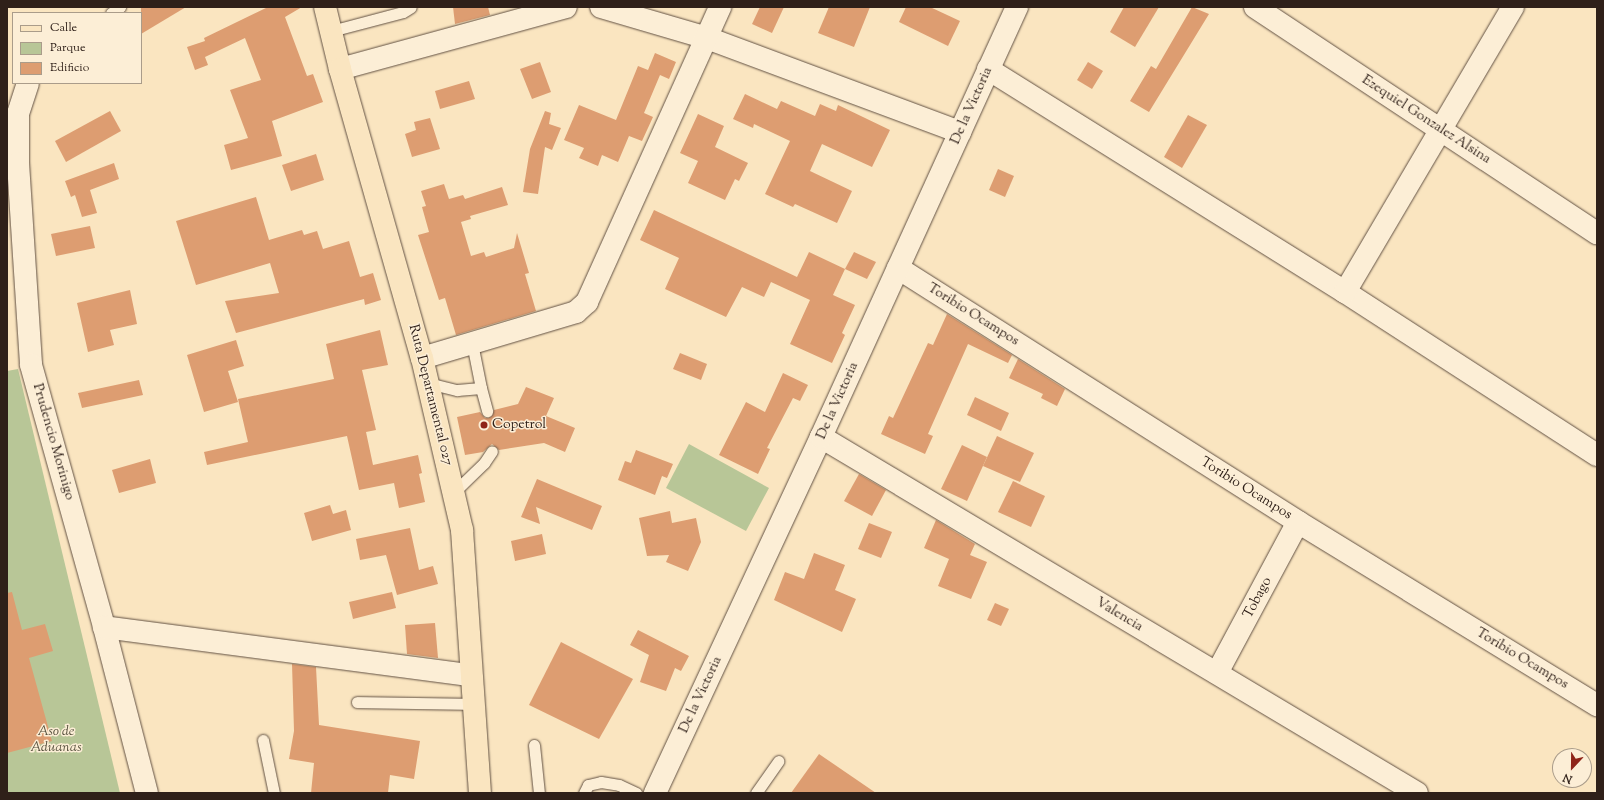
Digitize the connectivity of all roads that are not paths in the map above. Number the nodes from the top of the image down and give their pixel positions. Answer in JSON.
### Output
{"nodes":[{"id":1,"x":325,"y":7,"type":"edge"},
{"id":2,"x":411,"y":7,"type":"edge"},
{"id":3,"x":566,"y":7,"type":"edge"},
{"id":4,"x":601,"y":7,"type":"edge"},
{"id":5,"x":720,"y":7,"type":"edge"},
{"id":6,"x":1017,"y":7,"type":"edge"},
{"id":7,"x":1254,"y":7,"type":"edge"},
{"id":8,"x":1512,"y":7,"type":"edge"},
{"id":9,"x":331,"y":31,"type":"junction"},
{"id":10,"x":707,"y":38,"type":"junction"},
{"id":11,"x":340,"y":69,"type":"junction"},
{"id":12,"x":988,"y":69,"type":"junction"},
{"id":13,"x":28,"y":84,"type":"edge"},
{"id":14,"x":1440,"y":130,"type":"junction"},
{"id":15,"x":960,"y":132,"type":"junction"},
{"id":16,"x":1597,"y":233,"type":"edge"},
{"id":17,"x":15,"y":267,"type":"edge"},
{"id":18,"x":898,"y":268,"type":"junction"},
{"id":19,"x":1346,"y":292,"type":"junction"},
{"id":20,"x":472,"y":343,"type":"junction"},
{"id":21,"x":422,"y":358,"type":"junction"},
{"id":22,"x":428,"y":383,"type":"junction"},
{"id":23,"x":481,"y":388,"type":"junction"},
{"id":24,"x":487,"y":411,"type":"dead end"},
{"id":25,"x":821,"y":437,"type":"junction"},
{"id":26,"x":492,"y":451,"type":"dead end"},
{"id":27,"x":1597,"y":455,"type":"edge"},
{"id":28,"x":453,"y":493,"type":"junction"},
{"id":29,"x":1298,"y":522,"type":"junction"},
{"id":30,"x":104,"y":627,"type":"junction"},
{"id":31,"x":1217,"y":673,"type":"junction"},
{"id":32,"x":470,"y":675,"type":"junction"},
{"id":33,"x":356,"y":702,"type":"dead end"},
{"id":34,"x":472,"y":704,"type":"junction"},
{"id":35,"x":1597,"y":705,"type":"edge"},
{"id":36,"x":263,"y":740,"type":"dead end"},
{"id":37,"x":534,"y":745,"type":"dead end"},
{"id":38,"x":778,"y":761,"type":"dead end"},
{"id":39,"x":147,"y":793,"type":"edge"},
{"id":40,"x":274,"y":793,"type":"edge"},
{"id":41,"x":480,"y":793,"type":"edge"},
{"id":42,"x":539,"y":793,"type":"edge"},
{"id":43,"x":584,"y":793,"type":"edge"},
{"id":44,"x":636,"y":793,"type":"edge"},
{"id":45,"x":655,"y":793,"type":"edge"},
{"id":46,"x":756,"y":793,"type":"edge"},
{"id":47,"x":1416,"y":793,"type":"edge"}],
"edges":[{"from":1,"to":9,"type":"main road","name":"Ruta Departamental 027"},
{"from":2,"to":9,"type":"lane"},
{"from":3,"to":11,"type":"street"},
{"from":4,"to":10,"type":"street"},
{"from":5,"to":10,"type":"street"},
{"from":6,"to":12,"type":"street","name":"De la Victoria"},
{"from":7,"to":14,"type":"street","name":"Ezequiel Gonzalez Alsina"},
{"from":8,"to":14,"type":"street"},
{"from":9,"to":11,"type":"main road","name":"Ruta Departamental 027"},
{"from":10,"to":15,"type":"street"},
{"from":10,"to":20,"type":"street"},
{"from":11,"to":21,"type":"main road","name":"Ruta Departamental 027"},
{"from":12,"to":15,"type":"street","name":"De la Victoria"},
{"from":12,"to":19,"type":"street"},
{"from":13,"to":17,"type":"street","name":"Prudencio Morinigo"},
{"from":14,"to":16,"type":"street","name":"Ezequiel Gonzalez Alsina"},
{"from":14,"to":19,"type":"street"},
{"from":15,"to":18,"type":"street","name":"De la Victoria"},
{"from":17,"to":30,"type":"street","name":"Prudencio Morinigo"},
{"from":18,"to":25,"type":"street","name":"De la Victoria"},
{"from":18,"to":29,"type":"street","name":"Toribio Ocampos"},
{"from":19,"to":27,"type":"street"},
{"from":20,"to":21,"type":"street"},
{"from":20,"to":23,"type":"lane"},
{"from":21,"to":22,"type":"main road","name":"Ruta Departamental 027"},
{"from":22,"to":23,"type":"lane"},
{"from":22,"to":28,"type":"main road","name":"Ruta Departamental 027"},
{"from":23,"to":24,"type":"lane"},
{"from":25,"to":31,"type":"street","name":"Valencia"},
{"from":25,"to":45,"type":"street","name":"De la Victoria"},
{"from":26,"to":28,"type":"lane"},
{"from":28,"to":32,"type":"main road","name":"Ruta Departamental 027"},
{"from":29,"to":31,"type":"street","name":"Tobago"},
{"from":29,"to":35,"type":"street","name":"Toribio Ocampos"},
{"from":30,"to":32,"type":"street"},
{"from":30,"to":39,"type":"street","name":"Prudencio Morinigo"},
{"from":31,"to":47,"type":"street","name":"Valencia"},
{"from":32,"to":34,"type":"main road","name":"Ruta Departamental 027"},
{"from":33,"to":34,"type":"lane"},
{"from":34,"to":41,"type":"main road","name":"Ruta Departamental 027"},
{"from":36,"to":40,"type":"lane"},
{"from":37,"to":42,"type":"lane"},
{"from":38,"to":46,"type":"lane"},
{"from":43,"to":44,"type":"lane"}]}
